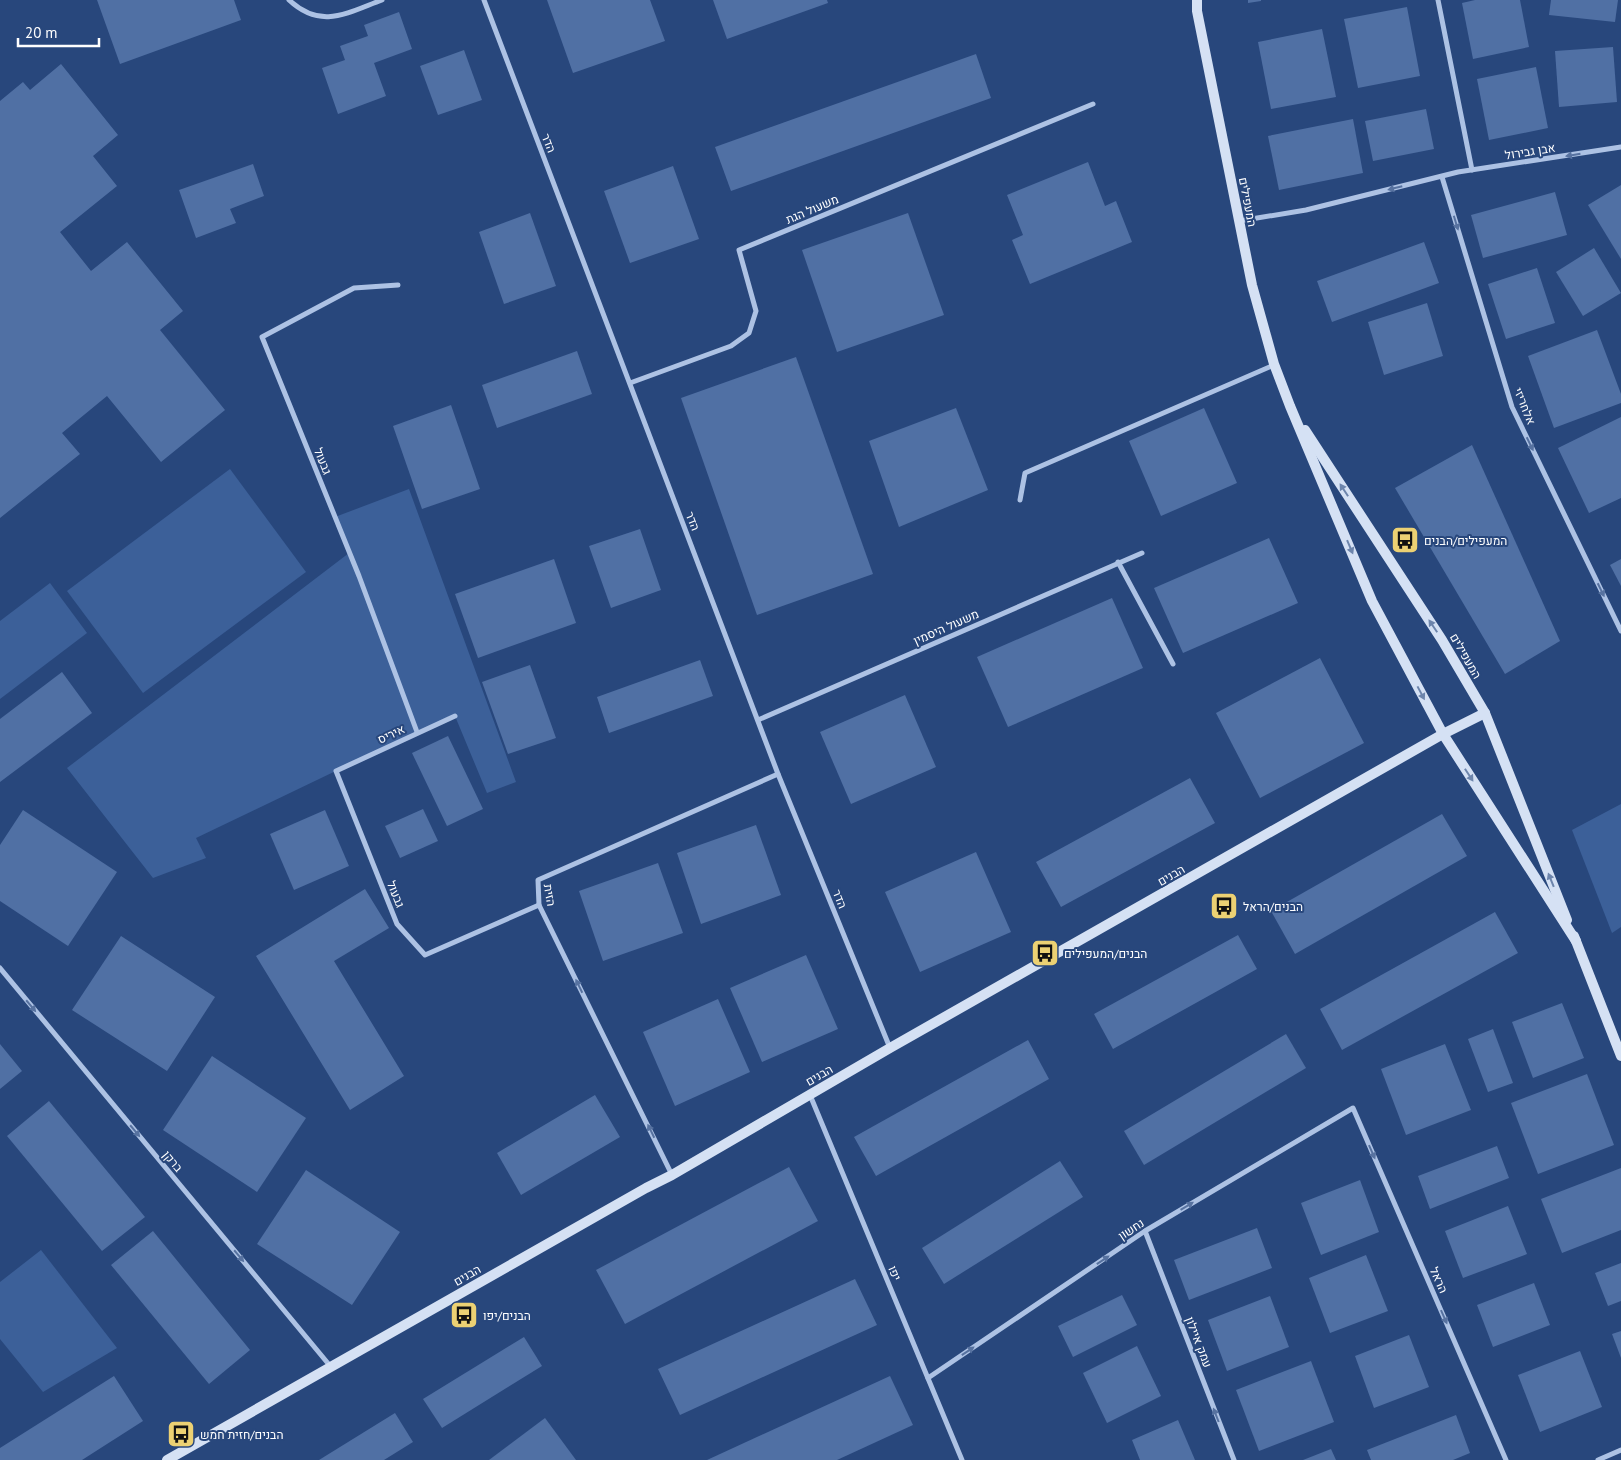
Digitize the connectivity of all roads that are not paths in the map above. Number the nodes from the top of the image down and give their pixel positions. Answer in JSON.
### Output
{"nodes":[{"id":1,"x":289,"y":0,"type":"edge"},
{"id":2,"x":382,"y":0,"type":"edge"},
{"id":3,"x":484,"y":0,"type":"edge"},
{"id":4,"x":1197,"y":0,"type":"edge"},
{"id":5,"x":1438,"y":0,"type":"edge"},
{"id":6,"x":1093,"y":104,"type":"dead end"},
{"id":7,"x":1621,"y":147,"type":"edge"},
{"id":8,"x":1472,"y":170,"type":"junction"},
{"id":9,"x":1442,"y":177,"type":"junction"},
{"id":10,"x":1239,"y":222,"type":"junction"},
{"id":11,"x":398,"y":285,"type":"dead end"},
{"id":12,"x":1274,"y":364,"type":"junction"},
{"id":13,"x":630,"y":383,"type":"junction"},
{"id":14,"x":1290,"y":406,"type":"junction"},
{"id":15,"x":1020,"y":500,"type":"dead end"},
{"id":16,"x":1142,"y":553,"type":"dead end"},
{"id":17,"x":1118,"y":562,"type":"junction"},
{"id":18,"x":1621,"y":631,"type":"edge"},
{"id":19,"x":1173,"y":664,"type":"dead end"},
{"id":20,"x":1484,"y":713,"type":"junction"},
{"id":21,"x":455,"y":716,"type":"dead end"},
{"id":22,"x":758,"y":720,"type":"junction"},
{"id":23,"x":417,"y":732,"type":"junction"},
{"id":24,"x":1443,"y":734,"type":"junction"},
{"id":25,"x":336,"y":771,"type":"joint"},
{"id":26,"x":778,"y":774,"type":"junction"},
{"id":27,"x":539,"y":905,"type":"junction"},
{"id":28,"x":1576,"y":942,"type":"junction"},
{"id":29,"x":0,"y":968,"type":"edge"},
{"id":30,"x":890,"y":1048,"type":"junction"},
{"id":31,"x":1621,"y":1056,"type":"edge"},
{"id":32,"x":810,"y":1094,"type":"junction"},
{"id":33,"x":1353,"y":1108,"type":"joint"},
{"id":34,"x":672,"y":1175,"type":"junction"},
{"id":35,"x":1145,"y":1231,"type":"junction"},
{"id":36,"x":331,"y":1367,"type":"junction"},
{"id":37,"x":928,"y":1378,"type":"junction"},
{"id":38,"x":1621,"y":1450,"type":"edge"},
{"id":39,"x":167,"y":1460,"type":"edge"},
{"id":40,"x":962,"y":1460,"type":"edge"},
{"id":41,"x":1234,"y":1460,"type":"edge"},
{"id":42,"x":1506,"y":1460,"type":"edge"},
{"id":43,"x":1598,"y":1460,"type":"edge"}],
"edges":[{"from":1,"to":2,"type":"street"},
{"from":3,"to":13,"type":"street","name":"הדר"},
{"from":4,"to":10,"type":"street","name":"המעפילים"},
{"from":5,"to":8,"type":"street"},
{"from":6,"to":13,"type":"street","name":"משעול הגת"},
{"from":7,"to":8,"type":"street","name":"אבן גבירול","one_way":true},
{"from":8,"to":9,"type":"street","name":"אבן גבירול"},
{"from":9,"to":10,"type":"street","name":"אבן גבירול","one_way":true},
{"from":9,"to":18,"type":"street","name":"אלחריזי","one_way":true},
{"from":10,"to":12,"type":"street","name":"המעפילים"},
{"from":11,"to":23,"type":"street","name":"גבעול"},
{"from":12,"to":14,"type":"street","name":"המעפילים"},
{"from":12,"to":15,"type":"street"},
{"from":13,"to":22,"type":"street","name":"הדר"},
{"from":20,"to":14,"type":"street","name":"המעפילים","one_way":true},
{"from":14,"to":24,"type":"street","name":"המעפילים","one_way":true},
{"from":16,"to":17,"type":"street","name":"משעול היסמין"},
{"from":17,"to":19,"type":"street"},
{"from":17,"to":22,"type":"street","name":"משעול היסמין"},
{"from":20,"to":24,"type":"street","name":"הבנים"},
{"from":28,"to":20,"type":"street","name":"המעפילים","one_way":true},
{"from":21,"to":23,"type":"street","name":"איריס"},
{"from":22,"to":26,"type":"street","name":"הדר"},
{"from":23,"to":25,"type":"street","name":"איריס"},
{"from":24,"to":28,"type":"street","name":"המעפילים","one_way":true},
{"from":24,"to":30,"type":"street","name":"הבנים"},
{"from":25,"to":27,"type":"street","name":"גבעול"},
{"from":26,"to":27,"type":"street","name":"הזית"},
{"from":26,"to":30,"type":"street","name":"הדר"},
{"from":34,"to":27,"type":"street","name":"הזית","one_way":true},
{"from":28,"to":31,"type":"street","name":"המעפילים"},
{"from":29,"to":36,"type":"street","name":"ברקן","one_way":true},
{"from":30,"to":32,"type":"street","name":"הבנים"},
{"from":32,"to":34,"type":"street","name":"הבנים"},
{"from":32,"to":37,"type":"street","name":"יפו"},
{"from":35,"to":33,"type":"street","name":"נחשון","one_way":true},
{"from":33,"to":42,"type":"street","name":"הראל","one_way":true},
{"from":34,"to":36,"type":"street","name":"הבנים"},
{"from":37,"to":35,"type":"street","name":"נחשון","one_way":true},
{"from":41,"to":35,"type":"street","name":"עמק איילון","one_way":true},
{"from":36,"to":39,"type":"street","name":"הבנים"},
{"from":37,"to":40,"type":"street","name":"יפו"},
{"from":38,"to":43,"type":"street"}]}
